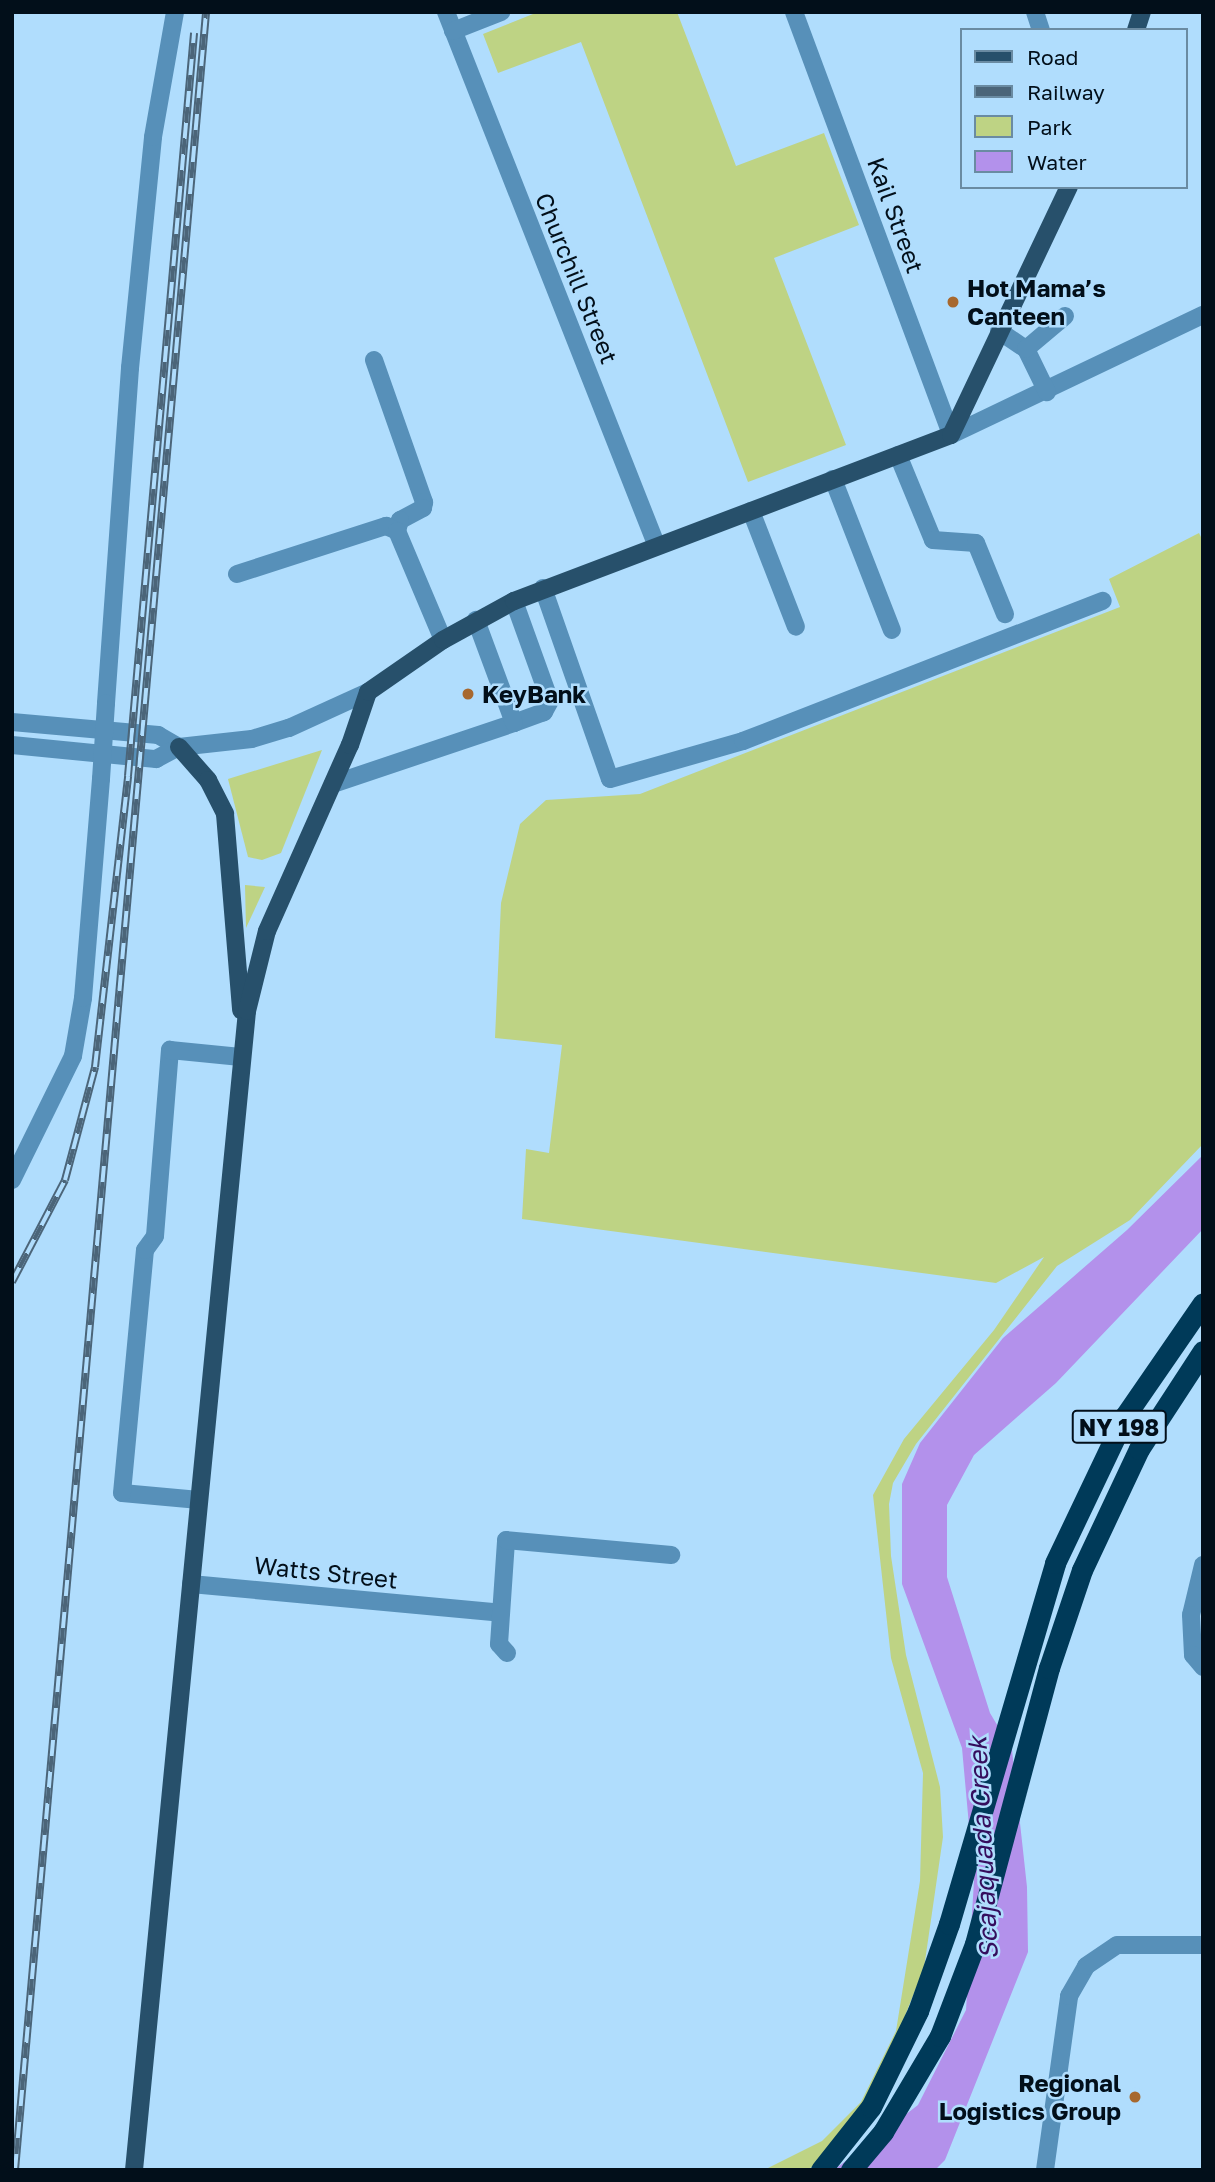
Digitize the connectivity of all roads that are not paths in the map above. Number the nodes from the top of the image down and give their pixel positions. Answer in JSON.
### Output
{"nodes":[{"id":1,"x":175,"y":12,"type":"edge"},
{"id":2,"x":446,"y":12,"type":"edge"},
{"id":3,"x":501,"y":12,"type":"edge"},
{"id":4,"x":794,"y":12,"type":"edge"},
{"id":5,"x":453,"y":32,"type":"junction"},
{"id":6,"x":1068,"y":189,"type":"edge"},
{"id":7,"x":1203,"y":315,"type":"edge"},
{"id":8,"x":1065,"y":316,"type":"dead end"},
{"id":9,"x":999,"y":331,"type":"junction"},
{"id":10,"x":1026,"y":349,"type":"junction"},
{"id":11,"x":374,"y":360,"type":"dead end"},
{"id":12,"x":1047,"y":391,"type":"junction"},
{"id":13,"x":951,"y":435,"type":"junction"},
{"id":14,"x":898,"y":455,"type":"junction"},
{"id":15,"x":834,"y":480,"type":"junction"},
{"id":16,"x":751,"y":511,"type":"junction"},
{"id":17,"x":397,"y":531,"type":"junction"},
{"id":18,"x":656,"y":544,"type":"junction"},
{"id":19,"x":237,"y":574,"type":"dead end"},
{"id":20,"x":543,"y":588,"type":"junction"},
{"id":21,"x":514,"y":601,"type":"junction"},
{"id":22,"x":1103,"y":601,"type":"dead end"},
{"id":23,"x":1005,"y":614,"type":"dead end"},
{"id":24,"x":476,"y":620,"type":"junction"},
{"id":25,"x":796,"y":627,"type":"dead end"},
{"id":26,"x":892,"y":630,"type":"dead end"},
{"id":27,"x":443,"y":640,"type":"junction"},
{"id":28,"x":368,"y":692,"type":"junction"},
{"id":29,"x":12,"y":722,"type":"edge"},
{"id":30,"x":514,"y":723,"type":"junction"},
{"id":31,"x":12,"y":745,"type":"edge"},
{"id":32,"x":179,"y":747,"type":"junction"},
{"id":33,"x":333,"y":784,"type":"junction"},
{"id":34,"x":243,"y":1038,"type":"junction"},
{"id":35,"x":241,"y":1057,"type":"junction"},
{"id":36,"x":12,"y":1180,"type":"edge"},
{"id":37,"x":1203,"y":1303,"type":"edge"},
{"id":38,"x":1203,"y":1351,"type":"edge"},
{"id":39,"x":199,"y":1500,"type":"junction"},
{"id":40,"x":671,"y":1555,"type":"dead end"},
{"id":41,"x":1203,"y":1565,"type":"edge"},
{"id":42,"x":191,"y":1584,"type":"junction"},
{"id":43,"x":501,"y":1614,"type":"junction"},
{"id":44,"x":507,"y":1653,"type":"dead end"},
{"id":45,"x":1203,"y":1667,"type":"edge"},
{"id":46,"x":1203,"y":1945,"type":"edge"},
{"id":47,"x":134,"y":2170,"type":"edge"},
{"id":48,"x":821,"y":2170,"type":"edge"},
{"id":49,"x":851,"y":2170,"type":"edge"},
{"id":50,"x":1045,"y":2170,"type":"edge"}],
"edges":[{"from":1,"to":36,"type":"street","bridge":true},
{"from":2,"to":5,"type":"street","name":"Churchill Street"},
{"from":3,"to":5,"type":"street"},
{"from":4,"to":13,"type":"street","name":"Kail Street"},
{"from":5,"to":18,"type":"street","name":"Churchill Street"},
{"from":6,"to":9,"type":"main road"},
{"from":7,"to":12,"type":"street"},
{"from":8,"to":10,"type":"street"},
{"from":9,"to":10,"type":"street"},
{"from":9,"to":13,"type":"main road"},
{"from":10,"to":12,"type":"street"},
{"from":11,"to":17,"type":"street"},
{"from":12,"to":13,"type":"street"},
{"from":13,"to":14,"type":"main road"},
{"from":14,"to":15,"type":"main road"},
{"from":14,"to":23,"type":"street"},
{"from":15,"to":16,"type":"main road"},
{"from":15,"to":26,"type":"street"},
{"from":16,"to":18,"type":"main road"},
{"from":16,"to":25,"type":"street"},
{"from":17,"to":19,"type":"street"},
{"from":17,"to":27,"type":"street"},
{"from":18,"to":20,"type":"main road"},
{"from":20,"to":21,"type":"main road"},
{"from":20,"to":22,"type":"street"},
{"from":21,"to":24,"type":"main road"},
{"from":21,"to":30,"type":"street"},
{"from":24,"to":27,"type":"main road"},
{"from":24,"to":30,"type":"street"},
{"from":27,"to":28,"type":"main road"},
{"from":28,"to":32,"type":"street"},
{"from":28,"to":33,"type":"main road"},
{"from":29,"to":32,"type":"street"},
{"from":30,"to":33,"type":"street"},
{"from":31,"to":32,"type":"street"},
{"from":32,"to":34,"type":"main road"},
{"from":33,"to":34,"type":"main road"},
{"from":34,"to":35,"type":"main road"},
{"from":35,"to":39,"type":"main road"},
{"from":35,"to":39,"type":"street"},
{"from":37,"to":48,"type":"highway","number":"NY 198"},
{"from":38,"to":49,"type":"highway","number":"NY 198"},
{"from":39,"to":42,"type":"main road"},
{"from":40,"to":43,"type":"street"},
{"from":41,"to":45,"type":"street"},
{"from":42,"to":43,"type":"street","name":"Watts Street"},
{"from":42,"to":47,"type":"main road"},
{"from":43,"to":44,"type":"street"},
{"from":46,"to":50,"type":"street"}]}
